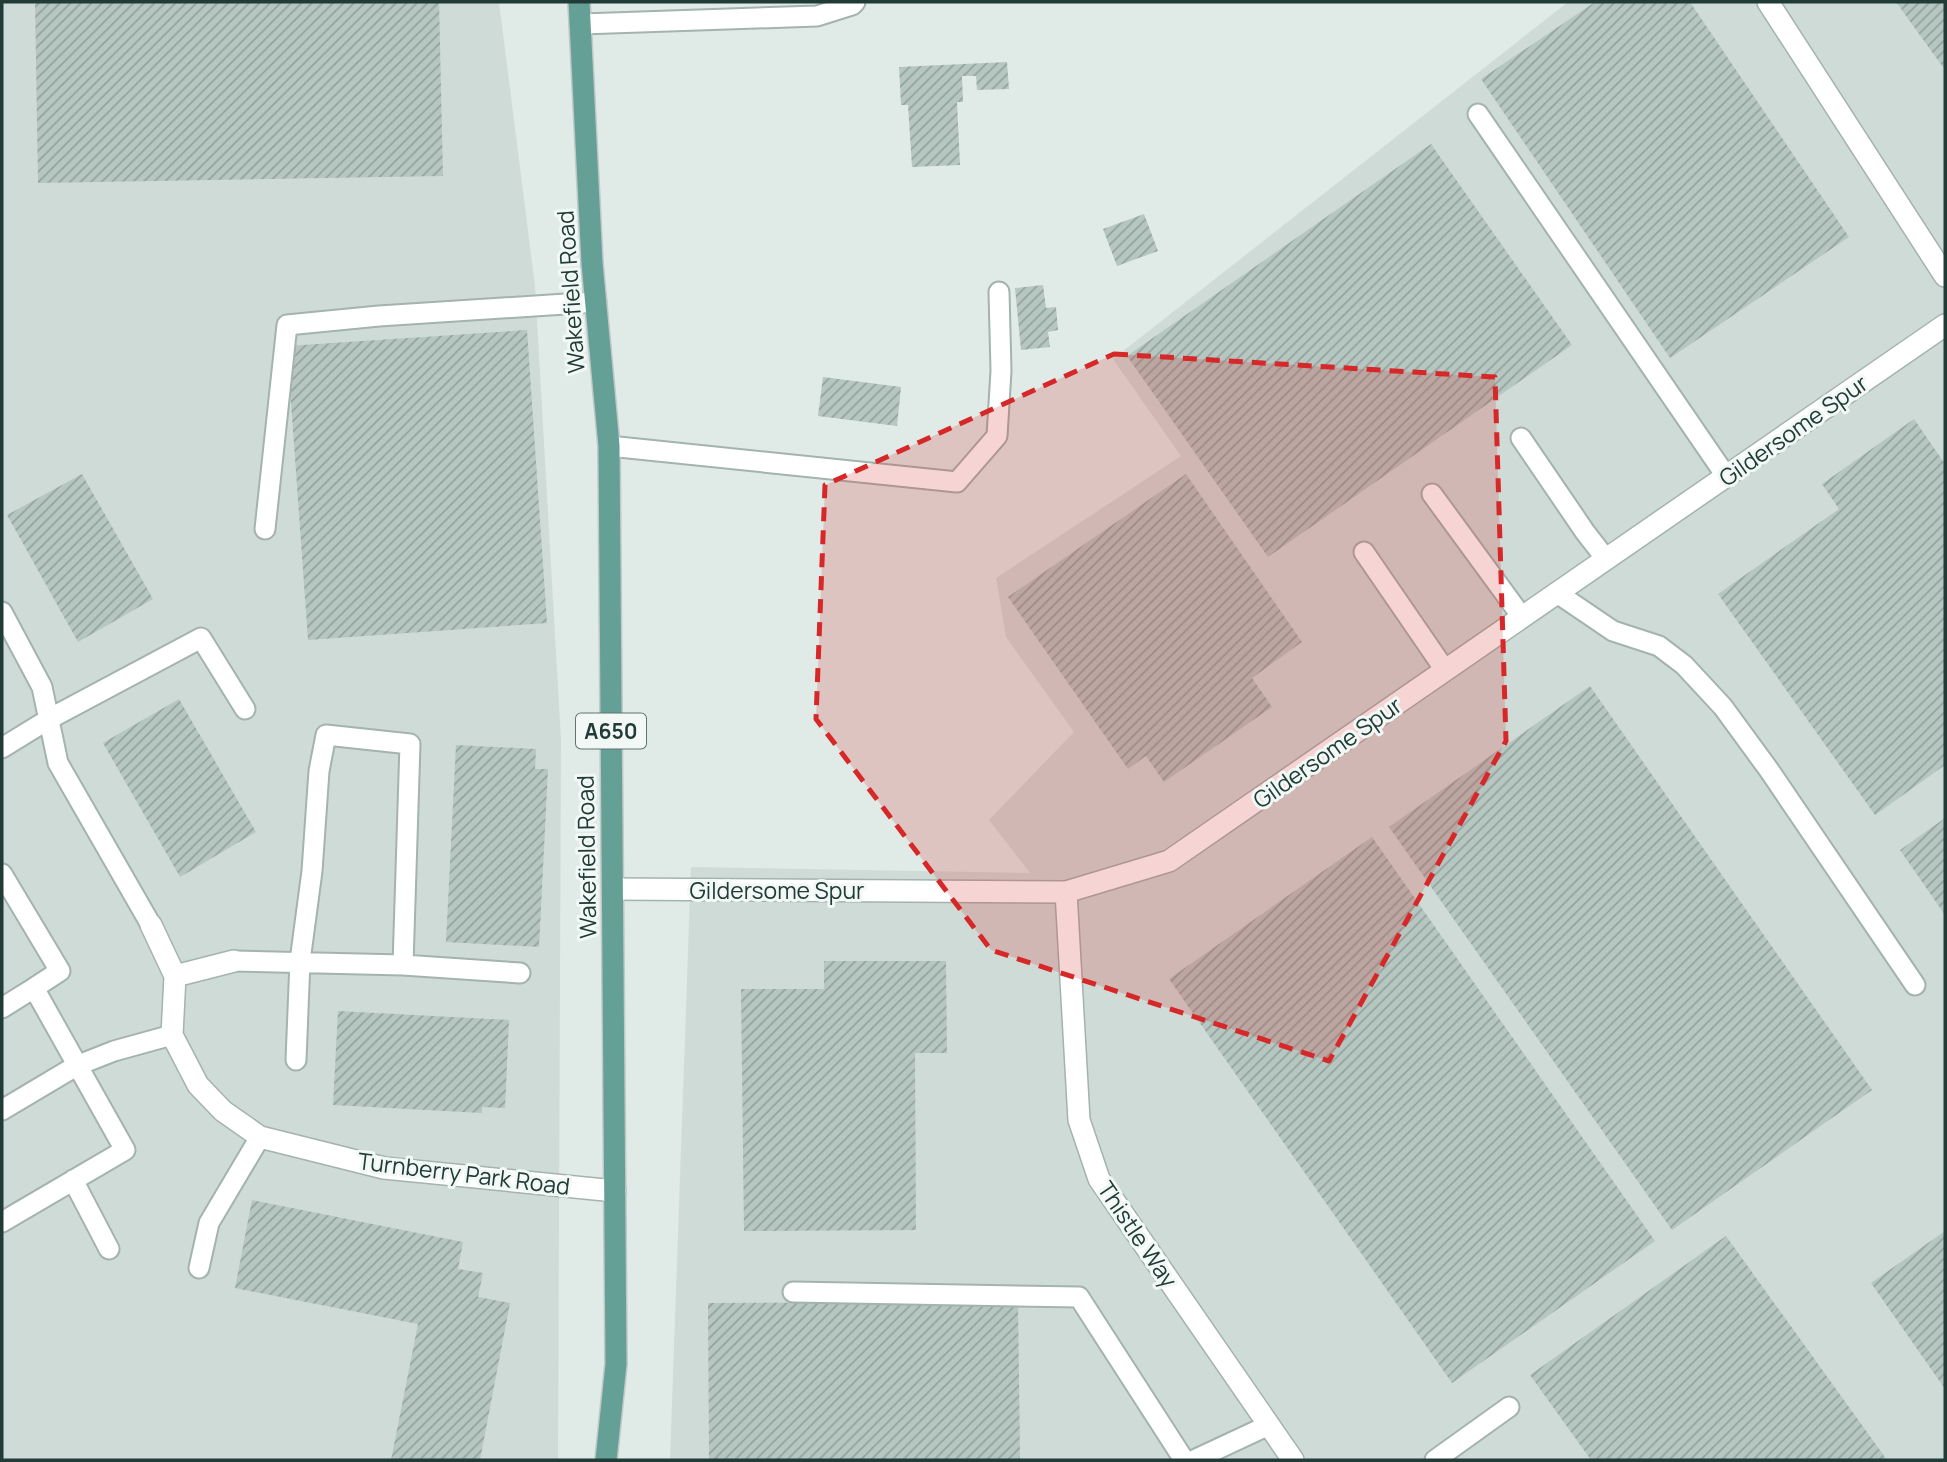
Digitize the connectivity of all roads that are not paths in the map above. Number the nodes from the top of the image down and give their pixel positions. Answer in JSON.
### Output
{"nodes":[{"id":1,"x":579,"y":2,"type":"edge"},
{"id":2,"x":855,"y":2,"type":"edge"},
{"id":3,"x":1768,"y":2,"type":"edge"},
{"id":4,"x":582,"y":24,"type":"junction"},
{"id":5,"x":1478,"y":114,"type":"dead end"},
{"id":6,"x":1945,"y":276,"type":"edge"},
{"id":7,"x":999,"y":292,"type":"dead end"},
{"id":8,"x":596,"y":302,"type":"junction"},
{"id":9,"x":1945,"y":325,"type":"edge"},
{"id":10,"x":1521,"y":438,"type":"dead end"},
{"id":11,"x":609,"y":446,"type":"junction"},
{"id":12,"x":1726,"y":476,"type":"junction"},
{"id":13,"x":1432,"y":494,"type":"dead end"},
{"id":14,"x":265,"y":529,"type":"dead end"},
{"id":15,"x":1364,"y":552,"type":"dead end"},
{"id":16,"x":1606,"y":559,"type":"junction"},
{"id":17,"x":1557,"y":593,"type":"junction"},
{"id":18,"x":1522,"y":617,"type":"junction"},
{"id":19,"x":4,"y":622,"type":"edge"},
{"id":20,"x":1445,"y":670,"type":"junction"},
{"id":21,"x":245,"y":709,"type":"dead end"},
{"id":22,"x":50,"y":719,"type":"junction"},
{"id":23,"x":2,"y":748,"type":"edge"},
{"id":24,"x":2,"y":874,"type":"edge"},
{"id":25,"x":613,"y":889,"type":"junction"},
{"id":26,"x":1066,"y":892,"type":"junction"},
{"id":27,"x":151,"y":925,"type":"joint"},
{"id":28,"x":234,"y":961,"type":"joint"},
{"id":29,"x":300,"y":961,"type":"junction"},
{"id":30,"x":403,"y":965,"type":"junction"},
{"id":31,"x":520,"y":973,"type":"dead end"},
{"id":32,"x":175,"y":976,"type":"junction"},
{"id":33,"x":1914,"y":985,"type":"dead end"},
{"id":34,"x":34,"y":988,"type":"junction"},
{"id":35,"x":2,"y":1008,"type":"edge"},
{"id":36,"x":172,"y":1035,"type":"junction"},
{"id":37,"x":296,"y":1060,"type":"dead end"},
{"id":38,"x":76,"y":1066,"type":"junction"},
{"id":39,"x":2,"y":1111,"type":"edge"},
{"id":40,"x":260,"y":1137,"type":"junction"},
{"id":41,"x":73,"y":1180,"type":"junction"},
{"id":42,"x":615,"y":1191,"type":"junction"},
{"id":43,"x":2,"y":1222,"type":"edge"},
{"id":44,"x":109,"y":1248,"type":"dead end"},
{"id":45,"x":199,"y":1268,"type":"dead end"},
{"id":46,"x":793,"y":1292,"type":"dead end"},
{"id":47,"x":1509,"y":1407,"type":"dead end"},
{"id":48,"x":1269,"y":1425,"type":"junction"},
{"id":49,"x":606,"y":1460,"type":"edge"},
{"id":50,"x":1184,"y":1460,"type":"edge"},
{"id":51,"x":1194,"y":1460,"type":"edge"},
{"id":52,"x":1293,"y":1460,"type":"edge"},
{"id":53,"x":1435,"y":1460,"type":"edge"}],
"edges":[{"from":1,"to":4,"type":"main road","name":"Wakefield Road","number":"A650"},
{"from":2,"to":4,"type":"lane"},
{"from":3,"to":6,"type":"street"},
{"from":4,"to":8,"type":"main road","name":"Wakefield Road","number":"A650"},
{"from":5,"to":12,"type":"lane"},
{"from":7,"to":11,"type":"lane"},
{"from":8,"to":11,"type":"main road","name":"Wakefield Road","number":"A650"},
{"from":8,"to":14,"type":"lane"},
{"from":9,"to":12,"type":"street","name":"Gildersome Spur"},
{"from":10,"to":16,"type":"lane"},
{"from":11,"to":25,"type":"main road","name":"Wakefield Road","number":"A650"},
{"from":12,"to":16,"type":"street","name":"Gildersome Spur"},
{"from":13,"to":18,"type":"lane"},
{"from":15,"to":20,"type":"lane"},
{"from":16,"to":17,"type":"street","name":"Gildersome Spur"},
{"from":17,"to":18,"type":"street","name":"Gildersome Spur"},
{"from":17,"to":33,"type":"lane"},
{"from":18,"to":20,"type":"street","name":"Gildersome Spur"},
{"from":19,"to":22,"type":"lane"},
{"from":20,"to":26,"type":"street","name":"Gildersome Spur"},
{"from":21,"to":22,"type":"lane"},
{"from":22,"to":23,"type":"lane"},
{"from":22,"to":27,"type":"lane"},
{"from":24,"to":34,"type":"lane"},
{"from":25,"to":26,"type":"street","name":"Gildersome Spur"},
{"from":25,"to":42,"type":"main road","name":"Wakefield Road","number":"A650"},
{"from":26,"to":48,"type":"street","name":"Thistle Way"},
{"from":27,"to":32,"type":"street"},
{"from":28,"to":29,"type":"lane"},
{"from":28,"to":32,"type":"street"},
{"from":29,"to":30,"type":"lane"},
{"from":29,"to":30,"type":"lane"},
{"from":29,"to":37,"type":"lane"},
{"from":30,"to":31,"type":"lane"},
{"from":32,"to":36,"type":"street"},
{"from":34,"to":35,"type":"lane"},
{"from":34,"to":38,"type":"lane"},
{"from":36,"to":38,"type":"lane"},
{"from":36,"to":40,"type":"street","name":"Turnberry Park Road"},
{"from":38,"to":39,"type":"lane"},
{"from":38,"to":41,"type":"lane"},
{"from":40,"to":42,"type":"street","name":"Turnberry Park Road"},
{"from":40,"to":45,"type":"lane"},
{"from":41,"to":43,"type":"lane"},
{"from":41,"to":44,"type":"lane"},
{"from":42,"to":49,"type":"main road","name":"Wakefield Road","number":"A650"},
{"from":46,"to":50,"type":"lane"},
{"from":47,"to":53,"type":"lane"},
{"from":48,"to":51,"type":"lane"},
{"from":48,"to":52,"type":"street","name":"Thistle Way"}]}
